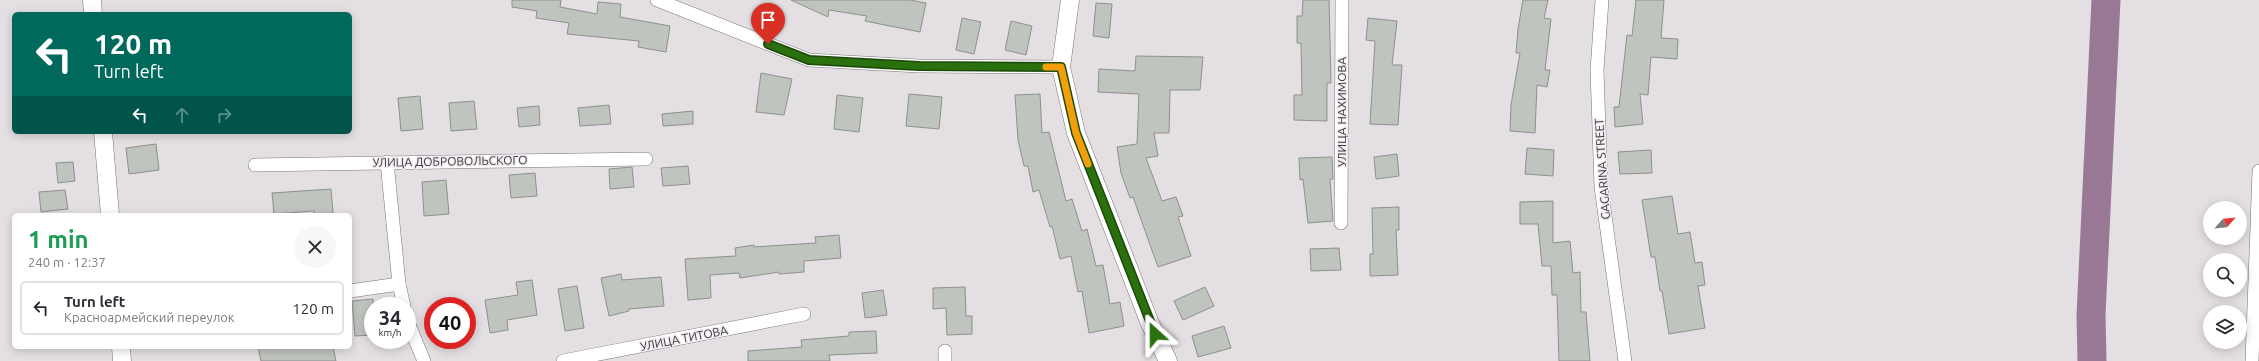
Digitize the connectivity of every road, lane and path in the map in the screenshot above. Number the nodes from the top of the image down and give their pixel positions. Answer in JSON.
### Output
{"nodes":[{"id":1,"x":92,"y":0,"type":"edge"},
{"id":2,"x":657,"y":0,"type":"edge"},
{"id":3,"x":1070,"y":0,"type":"edge"},
{"id":4,"x":1342,"y":0,"type":"edge"},
{"id":5,"x":1602,"y":0,"type":"edge"},
{"id":6,"x":93,"y":12,"type":"edge"},
{"id":7,"x":1061,"y":67,"type":"junction"},
{"id":8,"x":103,"y":134,"type":"edge"},
{"id":9,"x":646,"y":159,"type":"dead end"},
{"id":10,"x":387,"y":162,"type":"junction"},
{"id":11,"x":255,"y":165,"type":"dead end"},
{"id":12,"x":2259,"y":171,"type":"edge"},
{"id":13,"x":110,"y":213,"type":"edge"},
{"id":14,"x":1341,"y":223,"type":"dead end"},
{"id":15,"x":400,"y":284,"type":"junction"},
{"id":16,"x":352,"y":291,"type":"edge"},
{"id":17,"x":402,"y":297,"type":"edge"},
{"id":18,"x":804,"y":314,"type":"dead end"},
{"id":19,"x":416,"y":342,"type":"edge"},
{"id":20,"x":120,"y":349,"type":"edge"},
{"id":21,"x":122,"y":361,"type":"edge"},
{"id":22,"x":424,"y":361,"type":"edge"},
{"id":23,"x":563,"y":361,"type":"edge"},
{"id":24,"x":1168,"y":361,"type":"edge"},
{"id":25,"x":1625,"y":361,"type":"edge"},
{"id":26,"x":2252,"y":361,"type":"edge"}],
"edges":[{"from":1,"to":6,"type":"street"},
{"from":2,"to":7,"type":"street"},
{"from":3,"to":7,"type":"street"},
{"from":4,"to":14,"type":"street","name":"УЛИЦА НАХИМОВА"},
{"from":5,"to":25,"type":"street","name":"GAGARINA STREET"},
{"from":7,"to":24,"type":"street"},
{"from":8,"to":13,"type":"street"},
{"from":9,"to":10,"type":"street","name":"УЛИЦА ДОБРОВОЛЬСКОГО"},
{"from":10,"to":11,"type":"street","name":"УЛИЦА ДОБРОВОЛЬСКОГО"},
{"from":10,"to":15,"type":"street"},
{"from":12,"to":26,"type":"street"},
{"from":15,"to":16,"type":"street"},
{"from":15,"to":17,"type":"street"},
{"from":18,"to":23,"type":"street","name":"УЛИЦА ТИТОВА"},
{"from":19,"to":22,"type":"street"},
{"from":20,"to":21,"type":"street"}]}
